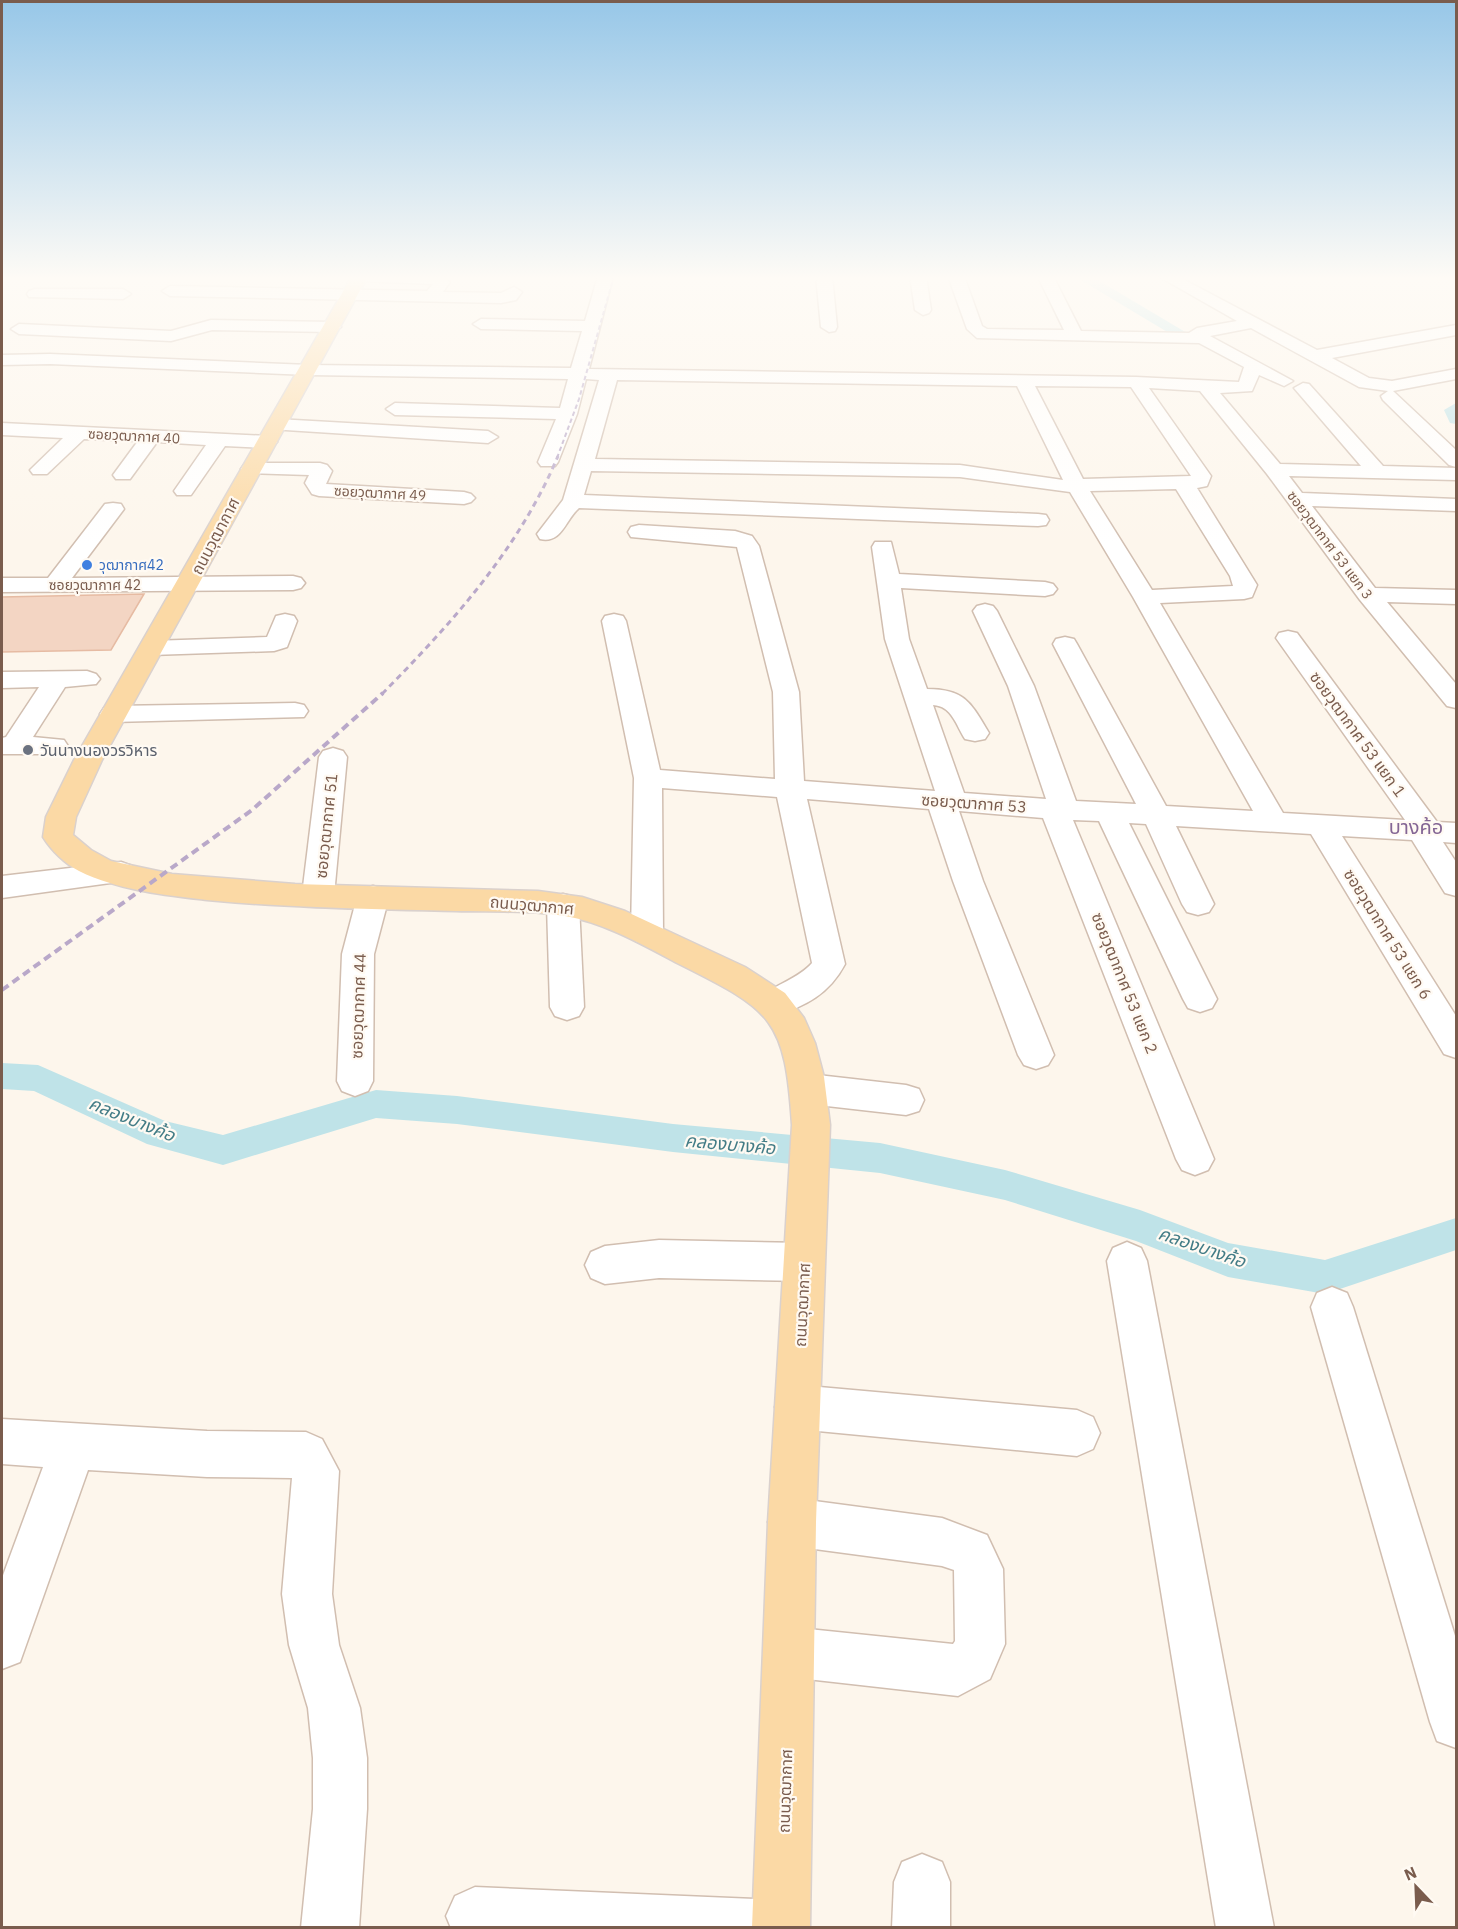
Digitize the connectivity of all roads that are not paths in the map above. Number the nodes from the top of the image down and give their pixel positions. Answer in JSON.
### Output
{"nodes":[{"id":1,"x":199,"y":366,"type":"edge"},
{"id":2,"x":311,"y":366,"type":"edge"},
{"id":3,"x":505,"y":366,"type":"edge"},
{"id":4,"x":581,"y":366,"type":"edge"},
{"id":5,"x":1253,"y":366,"type":"edge"},
{"id":6,"x":1255,"y":366,"type":"edge"},
{"id":7,"x":1332,"y":366,"type":"edge"},
{"id":8,"x":309,"y":370,"type":"junction"},
{"id":9,"x":502,"y":373,"type":"junction"},
{"id":10,"x":579,"y":374,"type":"junction"},
{"id":11,"x":610,"y":374,"type":"junction"},
{"id":12,"x":1456,"y":374,"type":"edge"},
{"id":13,"x":1023,"y":380,"type":"junction"},
{"id":14,"x":1284,"y":381,"type":"dead end"},
{"id":15,"x":1136,"y":382,"type":"junction"},
{"id":16,"x":1206,"y":387,"type":"junction"},
{"id":17,"x":1303,"y":388,"type":"dead end"},
{"id":18,"x":1383,"y":391,"type":"junction"},
{"id":19,"x":395,"y":409,"type":"dead end"},
{"id":20,"x":568,"y":414,"type":"junction"},
{"id":21,"x":277,"y":425,"type":"junction"},
{"id":22,"x":2,"y":429,"type":"edge"},
{"id":23,"x":79,"y":433,"type":"junction"},
{"id":24,"x":152,"y":437,"type":"junction"},
{"id":25,"x":488,"y":437,"type":"dead end"},
{"id":26,"x":218,"y":441,"type":"junction"},
{"id":27,"x":267,"y":442,"type":"junction"},
{"id":28,"x":1456,"y":461,"type":"edge"},
{"id":29,"x":549,"y":462,"type":"dead end"},
{"id":30,"x":583,"y":465,"type":"junction"},
{"id":31,"x":251,"y":468,"type":"junction"},
{"id":32,"x":40,"y":470,"type":"dead end"},
{"id":33,"x":1274,"y":470,"type":"junction"},
{"id":34,"x":933,"y":471,"type":"junction"},
{"id":35,"x":1376,"y":471,"type":"junction"},
{"id":36,"x":1456,"y":474,"type":"edge"},
{"id":37,"x":123,"y":475,"type":"dead end"},
{"id":38,"x":1183,"y":483,"type":"junction"},
{"id":39,"x":1076,"y":485,"type":"junction"},
{"id":40,"x":184,"y":491,"type":"dead end"},
{"id":41,"x":464,"y":498,"type":"dead end"},
{"id":42,"x":1295,"y":499,"type":"junction"},
{"id":43,"x":574,"y":501,"type":"junction"},
{"id":44,"x":1456,"y":505,"type":"edge"},
{"id":45,"x":113,"y":509,"type":"dead end"},
{"id":46,"x":938,"y":516,"type":"junction"},
{"id":47,"x":1038,"y":520,"type":"dead end"},
{"id":48,"x":639,"y":532,"type":"dead end"},
{"id":49,"x":548,"y":534,"type":"dead end"},
{"id":50,"x":883,"y":547,"type":"dead end"},
{"id":51,"x":887,"y":580,"type":"junction"},
{"id":52,"x":2,"y":585,"type":"edge"},
{"id":53,"x":54,"y":585,"type":"junction"},
{"id":54,"x":188,"y":585,"type":"junction"},
{"id":55,"x":1045,"y":589,"type":"dead end"},
{"id":56,"x":1368,"y":595,"type":"junction"},
{"id":57,"x":1145,"y":597,"type":"junction"},
{"id":58,"x":1456,"y":597,"type":"edge"},
{"id":59,"x":985,"y":611,"type":"dead end"},
{"id":60,"x":614,"y":621,"type":"dead end"},
{"id":61,"x":1288,"y":638,"type":"dead end"},
{"id":62,"x":1065,"y":644,"type":"dead end"},
{"id":63,"x":151,"y":648,"type":"junction"},
{"id":64,"x":87,"y":679,"type":"dead end"},
{"id":65,"x":2,"y":680,"type":"edge"},
{"id":66,"x":57,"y":680,"type":"junction"},
{"id":67,"x":918,"y":697,"type":"junction"},
{"id":68,"x":1456,"y":700,"type":"edge"},
{"id":69,"x":295,"y":711,"type":"dead end"},
{"id":70,"x":113,"y":714,"type":"junction"},
{"id":71,"x":975,"y":733,"type":"dead end"},
{"id":72,"x":8,"y":745,"type":"edge"},
{"id":73,"x":54,"y":746,"type":"dead end"},
{"id":74,"x":333,"y":757,"type":"dead end"},
{"id":75,"x":648,"y":778,"type":"junction"},
{"id":76,"x":790,"y":789,"type":"junction"},
{"id":77,"x":947,"y":801,"type":"junction"},
{"id":78,"x":1059,"y":809,"type":"junction"},
{"id":79,"x":1109,"y":812,"type":"junction"},
{"id":80,"x":1156,"y":816,"type":"junction"},
{"id":81,"x":1273,"y":821,"type":"junction"},
{"id":82,"x":1320,"y":824,"type":"junction"},
{"id":83,"x":1425,"y":831,"type":"junction"},
{"id":84,"x":1456,"y":833,"type":"edge"},
{"id":85,"x":121,"y":873,"type":"junction"},
{"id":86,"x":1456,"y":885,"type":"edge"},
{"id":87,"x":2,"y":887,"type":"edge"},
{"id":88,"x":318,"y":895,"type":"junction"},
{"id":89,"x":373,"y":897,"type":"junction"},
{"id":90,"x":1198,"y":904,"type":"dead end"},
{"id":91,"x":563,"y":905,"type":"junction"},
{"id":92,"x":647,"y":933,"type":"junction"},
{"id":93,"x":1200,"y":999,"type":"dead end"},
{"id":94,"x":774,"y":1003,"type":"junction"},
{"id":95,"x":567,"y":1007,"type":"dead end"},
{"id":96,"x":1456,"y":1044,"type":"edge"},
{"id":97,"x":1036,"y":1055,"type":"dead end"},
{"id":98,"x":355,"y":1081,"type":"dead end"},
{"id":99,"x":808,"y":1089,"type":"junction"},
{"id":100,"x":906,"y":1100,"type":"dead end"},
{"id":101,"x":1195,"y":1159,"type":"dead end"},
{"id":102,"x":1127,"y":1261,"type":"dead end"},
{"id":103,"x":804,"y":1262,"type":"junction"},
{"id":104,"x":604,"y":1265,"type":"dead end"},
{"id":105,"x":1332,"y":1307,"type":"dead end"},
{"id":106,"x":797,"y":1407,"type":"junction"},
{"id":107,"x":1077,"y":1433,"type":"dead end"},
{"id":108,"x":2,"y":1442,"type":"edge"},
{"id":109,"x":74,"y":1445,"type":"junction"},
{"id":110,"x":792,"y":1522,"type":"junction"},
{"id":111,"x":2,"y":1644,"type":"edge"},
{"id":112,"x":789,"y":1652,"type":"junction"},
{"id":113,"x":1456,"y":1722,"type":"edge"},
{"id":114,"x":475,"y":1916,"type":"dead end"},
{"id":115,"x":330,"y":1928,"type":"edge"},
{"id":116,"x":754,"y":1928,"type":"edge"},
{"id":117,"x":781,"y":1928,"type":"edge"},
{"id":118,"x":1245,"y":1928,"type":"edge"}],
"edges":[{"from":1,"to":8,"type":"street"},
{"from":2,"to":8,"type":"main road","name":"ถนนวุฒากาศ"},
{"from":3,"to":9,"type":"street"},
{"from":4,"to":10,"type":"street"},
{"from":5,"to":16,"type":"street"},
{"from":6,"to":14,"type":"street"},
{"from":7,"to":18,"type":"street"},
{"from":8,"to":9,"type":"street"},
{"from":8,"to":21,"type":"main road","name":"ถนนวุฒากาศ"},
{"from":9,"to":10,"type":"street"},
{"from":10,"to":11,"type":"street"},
{"from":10,"to":20,"type":"street"},
{"from":11,"to":13,"type":"street"},
{"from":11,"to":30,"type":"street"},
{"from":12,"to":18,"type":"street"},
{"from":13,"to":15,"type":"street"},
{"from":13,"to":39,"type":"street"},
{"from":15,"to":16,"type":"street"},
{"from":15,"to":38,"type":"street"},
{"from":16,"to":33,"type":"street","name":"ซอยวุฒากาศ 53 แยก 3"},
{"from":17,"to":35,"type":"street"},
{"from":18,"to":28,"type":"street"},
{"from":19,"to":20,"type":"street"},
{"from":20,"to":29,"type":"street"},
{"from":21,"to":25,"type":"street"},
{"from":21,"to":27,"type":"main road","name":"ถนนวุฒากาศ"},
{"from":22,"to":23,"type":"street","name":"ซอยวุฒากาศ 40"},
{"from":23,"to":24,"type":"street","name":"ซอยวุฒากาศ 40"},
{"from":23,"to":32,"type":"street"},
{"from":24,"to":26,"type":"street","name":"ซอยวุฒากาศ 40"},
{"from":24,"to":37,"type":"street"},
{"from":26,"to":27,"type":"street","name":"ซอยวุฒากาศ 40"},
{"from":26,"to":40,"type":"street"},
{"from":27,"to":31,"type":"main road","name":"ถนนวุฒากาศ"},
{"from":30,"to":34,"type":"street"},
{"from":30,"to":43,"type":"street"},
{"from":31,"to":41,"type":"street","name":"ซอยวุฒากาศ 49"},
{"from":31,"to":54,"type":"main road","name":"ถนนวุฒากาศ"},
{"from":33,"to":35,"type":"street"},
{"from":33,"to":42,"type":"street","name":"ซอยวุฒากาศ 53 แยก 3"},
{"from":34,"to":39,"type":"street"},
{"from":34,"to":46,"type":"street"},
{"from":35,"to":36,"type":"street"},
{"from":38,"to":39,"type":"street"},
{"from":38,"to":57,"type":"street"},
{"from":39,"to":57,"type":"street"},
{"from":42,"to":44,"type":"street"},
{"from":42,"to":56,"type":"street","name":"ซอยวุฒากาศ 53 แยก 3"},
{"from":43,"to":46,"type":"street"},
{"from":43,"to":49,"type":"street"},
{"from":45,"to":53,"type":"street"},
{"from":46,"to":47,"type":"street"},
{"from":48,"to":76,"type":"street"},
{"from":50,"to":51,"type":"street"},
{"from":51,"to":55,"type":"street"},
{"from":51,"to":67,"type":"street"},
{"from":52,"to":53,"type":"street","name":"ซอยวุฒากาศ 42"},
{"from":53,"to":54,"type":"street","name":"ซอยวุฒากาศ 42"},
{"from":54,"to":63,"type":"main road","name":"ถนนวุฒากาศ"},
{"from":54,"to":63,"type":"street","name":"ซอยวุฒากาศ 42"},
{"from":56,"to":58,"type":"street"},
{"from":56,"to":68,"type":"street","name":"ซอยวุฒากาศ 53 แยก 3"},
{"from":57,"to":81,"type":"street"},
{"from":59,"to":78,"type":"street","name":"ซอยวุฒากาศ 53 แยก 2"},
{"from":60,"to":75,"type":"street"},
{"from":61,"to":83,"type":"street","name":"ซอยวุฒากาศ 53 แยก 1"},
{"from":62,"to":80,"type":"street"},
{"from":63,"to":70,"type":"main road","name":"ถนนวุฒากาศ"},
{"from":64,"to":66,"type":"street"},
{"from":65,"to":66,"type":"street"},
{"from":66,"to":72,"type":"street"},
{"from":67,"to":71,"type":"street"},
{"from":67,"to":77,"type":"street"},
{"from":69,"to":70,"type":"street"},
{"from":70,"to":85,"type":"main road","name":"ถนนวุฒากาศ"},
{"from":72,"to":73,"type":"street"},
{"from":74,"to":88,"type":"street","name":"ซอยวุฒากาศ 51"},
{"from":75,"to":76,"type":"street","name":"ซอยวุฒากาศ 53"},
{"from":75,"to":92,"type":"street"},
{"from":76,"to":77,"type":"street","name":"ซอยวุฒากาศ 53"},
{"from":76,"to":94,"type":"street"},
{"from":77,"to":78,"type":"street","name":"ซอยวุฒากาศ 53"},
{"from":77,"to":97,"type":"street"},
{"from":78,"to":79,"type":"street","name":"ซอยวุฒากาศ 53"},
{"from":78,"to":101,"type":"street","name":"ซอยวุฒากาศ 53 แยก 2"},
{"from":79,"to":80,"type":"street","name":"ซอยวุฒากาศ 53"},
{"from":79,"to":93,"type":"street"},
{"from":80,"to":81,"type":"street","name":"ซอยวุฒากาศ 53"},
{"from":80,"to":90,"type":"street"},
{"from":81,"to":82,"type":"street","name":"ซอยวุฒากาศ 53"},
{"from":82,"to":83,"type":"street","name":"ซอยวุฒากาศ 53"},
{"from":82,"to":96,"type":"street","name":"ซอยวุฒากาศ 53 แยก 6"},
{"from":83,"to":84,"type":"street","name":"ซอยวุฒากาศ 53"},
{"from":83,"to":86,"type":"street","name":"ซอยวุฒากาศ 53 แยก 1"},
{"from":85,"to":87,"type":"street"},
{"from":85,"to":88,"type":"main road","name":"ถนนวุฒากาศ"},
{"from":88,"to":89,"type":"main road","name":"ถนนวุฒากาศ"},
{"from":89,"to":91,"type":"main road","name":"ถนนวุฒากาศ"},
{"from":89,"to":98,"type":"street","name":"ซอยวุฒากาศ 44"},
{"from":91,"to":92,"type":"main road","name":"ถนนวุฒากาศ"},
{"from":91,"to":95,"type":"street"},
{"from":92,"to":94,"type":"main road","name":"ถนนวุฒากาศ"},
{"from":94,"to":99,"type":"main road","name":"ถนนวุฒากาศ"},
{"from":99,"to":100,"type":"street"},
{"from":99,"to":103,"type":"main road","name":"ถนนวุฒากาศ"},
{"from":102,"to":118,"type":"street"},
{"from":103,"to":104,"type":"street"},
{"from":103,"to":106,"type":"main road","name":"ถนนวุฒากาศ"},
{"from":105,"to":113,"type":"street"},
{"from":106,"to":107,"type":"street"},
{"from":106,"to":110,"type":"main road","name":"ถนนวุฒากาศ"},
{"from":108,"to":109,"type":"street"},
{"from":109,"to":111,"type":"street"},
{"from":109,"to":115,"type":"street"},
{"from":110,"to":112,"type":"main road","name":"ถนนวุฒากาศ"},
{"from":110,"to":112,"type":"street"},
{"from":112,"to":117,"type":"main road","name":"ถนนวุฒากาศ"},
{"from":114,"to":116,"type":"street"}]}
